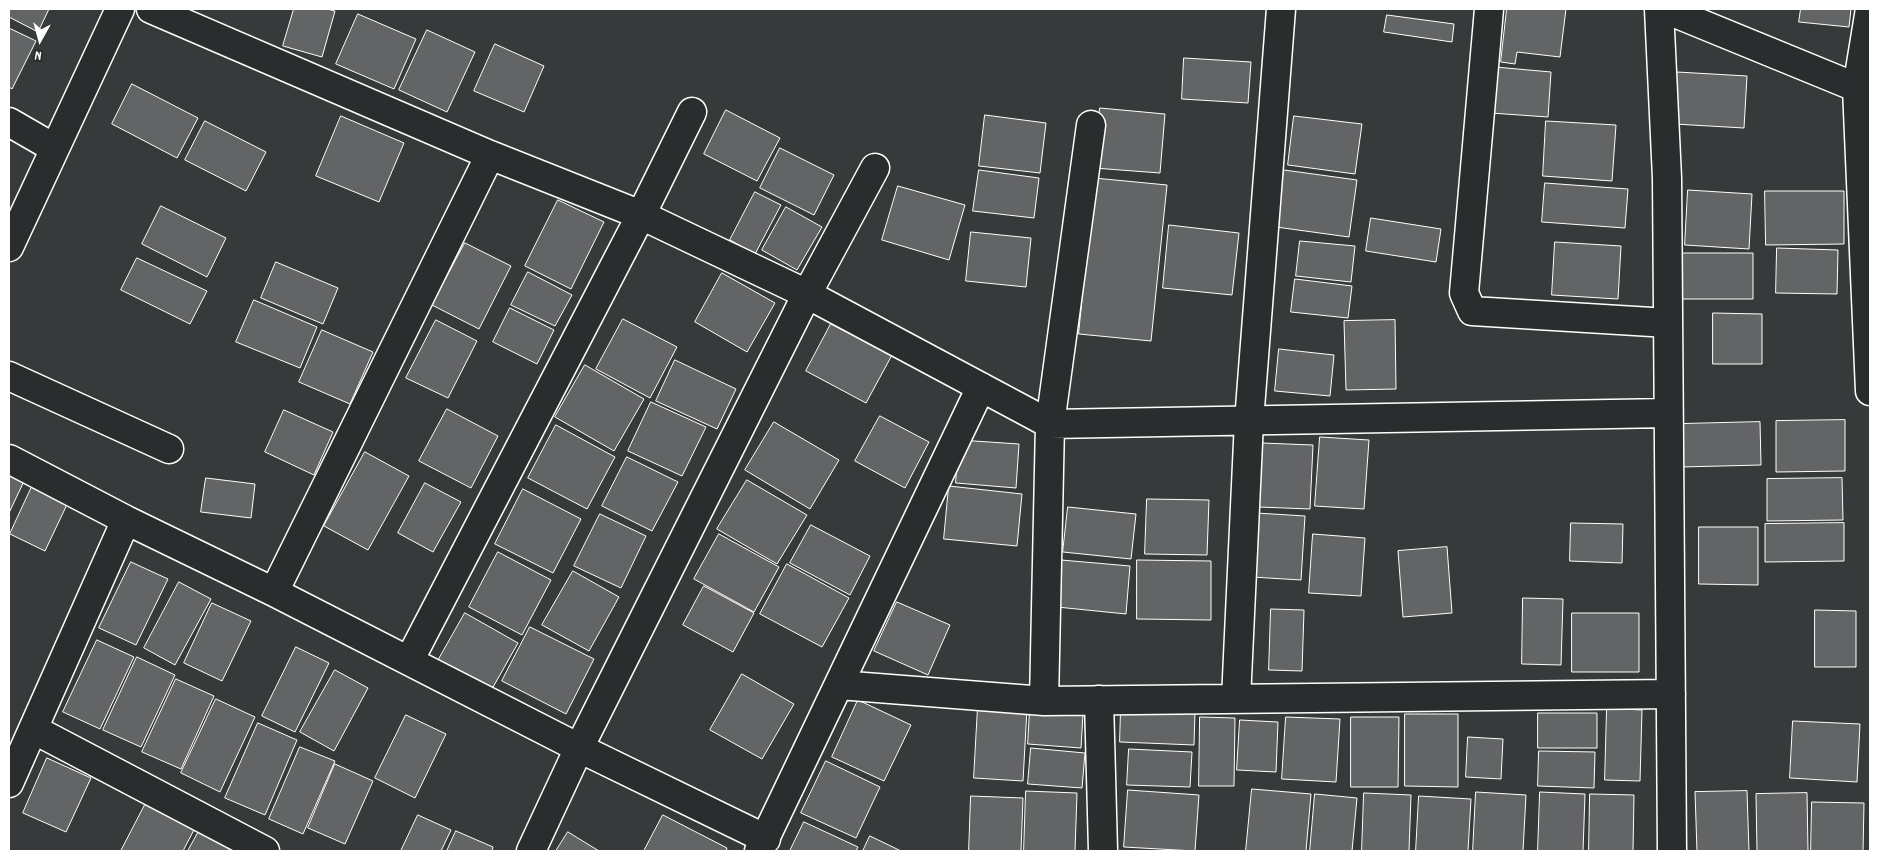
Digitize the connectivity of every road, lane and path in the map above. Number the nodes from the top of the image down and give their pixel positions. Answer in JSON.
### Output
{"nodes":[{"id":1,"x":120,"y":9,"type":"edge"},
{"id":2,"x":151,"y":9,"type":"edge"},
{"id":3,"x":1281,"y":9,"type":"edge"},
{"id":4,"x":1489,"y":9,"type":"edge"},
{"id":5,"x":1659,"y":9,"type":"edge"},
{"id":6,"x":1665,"y":9,"type":"edge"},
{"id":7,"x":1870,"y":9,"type":"edge"},
{"id":8,"x":1864,"y":91,"type":"edge"},
{"id":9,"x":692,"y":112,"type":"dead end"},
{"id":10,"x":9,"y":122,"type":"edge"},
{"id":11,"x":1091,"y":125,"type":"dead end"},
{"id":12,"x":54,"y":148,"type":"junction"},
{"id":13,"x":490,"y":155,"type":"junction"},
{"id":14,"x":875,"y":168,"type":"dead end"},
{"id":15,"x":641,"y":215,"type":"junction"},
{"id":16,"x":9,"y":247,"type":"edge"},
{"id":17,"x":807,"y":294,"type":"junction"},
{"id":18,"x":1668,"y":323,"type":"junction"},
{"id":19,"x":9,"y":376,"type":"edge"},
{"id":20,"x":981,"y":387,"type":"junction"},
{"id":21,"x":1870,"y":391,"type":"edge"},
{"id":22,"x":1668,"y":413,"type":"junction"},
{"id":23,"x":1249,"y":421,"type":"junction"},
{"id":24,"x":1050,"y":424,"type":"junction"},
{"id":25,"x":169,"y":449,"type":"dead end"},
{"id":26,"x":9,"y":459,"type":"edge"},
{"id":27,"x":126,"y":520,"type":"junction"},
{"id":28,"x":274,"y":592,"type":"junction"},
{"id":29,"x":409,"y":661,"type":"junction"},
{"id":30,"x":839,"y":685,"type":"junction"},
{"id":31,"x":1671,"y":694,"type":"junction"},
{"id":32,"x":1236,"y":699,"type":"junction"},
{"id":33,"x":1099,"y":700,"type":"junction"},
{"id":34,"x":1044,"y":701,"type":"junction"},
{"id":35,"x":33,"y":729,"type":"junction"},
{"id":36,"x":579,"y":748,"type":"junction"},
{"id":37,"x":9,"y":782,"type":"edge"},
{"id":38,"x":762,"y":845,"type":"edge"},
{"id":39,"x":264,"y":851,"type":"edge"},
{"id":40,"x":531,"y":851,"type":"edge"},
{"id":41,"x":1103,"y":851,"type":"edge"},
{"id":42,"x":1672,"y":851,"type":"edge"}],
"edges":[{"from":1,"to":12,"type":"street"},
{"from":2,"to":13,"type":"street"},
{"from":3,"to":23,"type":"street"},
{"from":4,"to":18,"type":"street"},
{"from":5,"to":18,"type":"street"},
{"from":6,"to":8,"type":"street"},
{"from":7,"to":8,"type":"street"},
{"from":8,"to":21,"type":"street"},
{"from":9,"to":15,"type":"street"},
{"from":10,"to":12,"type":"street"},
{"from":11,"to":24,"type":"street"},
{"from":12,"to":16,"type":"street"},
{"from":13,"to":15,"type":"street"},
{"from":13,"to":28,"type":"street"},
{"from":14,"to":17,"type":"street"},
{"from":15,"to":17,"type":"street"},
{"from":15,"to":29,"type":"street"},
{"from":17,"to":20,"type":"street"},
{"from":17,"to":36,"type":"street"},
{"from":18,"to":22,"type":"street"},
{"from":19,"to":25,"type":"street"},
{"from":20,"to":24,"type":"street"},
{"from":20,"to":30,"type":"street"},
{"from":22,"to":23,"type":"street"},
{"from":22,"to":31,"type":"street"},
{"from":23,"to":24,"type":"street"},
{"from":23,"to":32,"type":"street"},
{"from":24,"to":34,"type":"street"},
{"from":26,"to":27,"type":"street"},
{"from":27,"to":28,"type":"street"},
{"from":27,"to":35,"type":"street"},
{"from":28,"to":29,"type":"street"},
{"from":29,"to":36,"type":"street"},
{"from":30,"to":34,"type":"street"},
{"from":30,"to":38,"type":"street"},
{"from":31,"to":32,"type":"street"},
{"from":31,"to":42,"type":"street"},
{"from":32,"to":33,"type":"street"},
{"from":33,"to":34,"type":"street"},
{"from":33,"to":41,"type":"street"},
{"from":35,"to":37,"type":"street"},
{"from":35,"to":39,"type":"street"},
{"from":36,"to":38,"type":"street"},
{"from":36,"to":40,"type":"street"}]}
